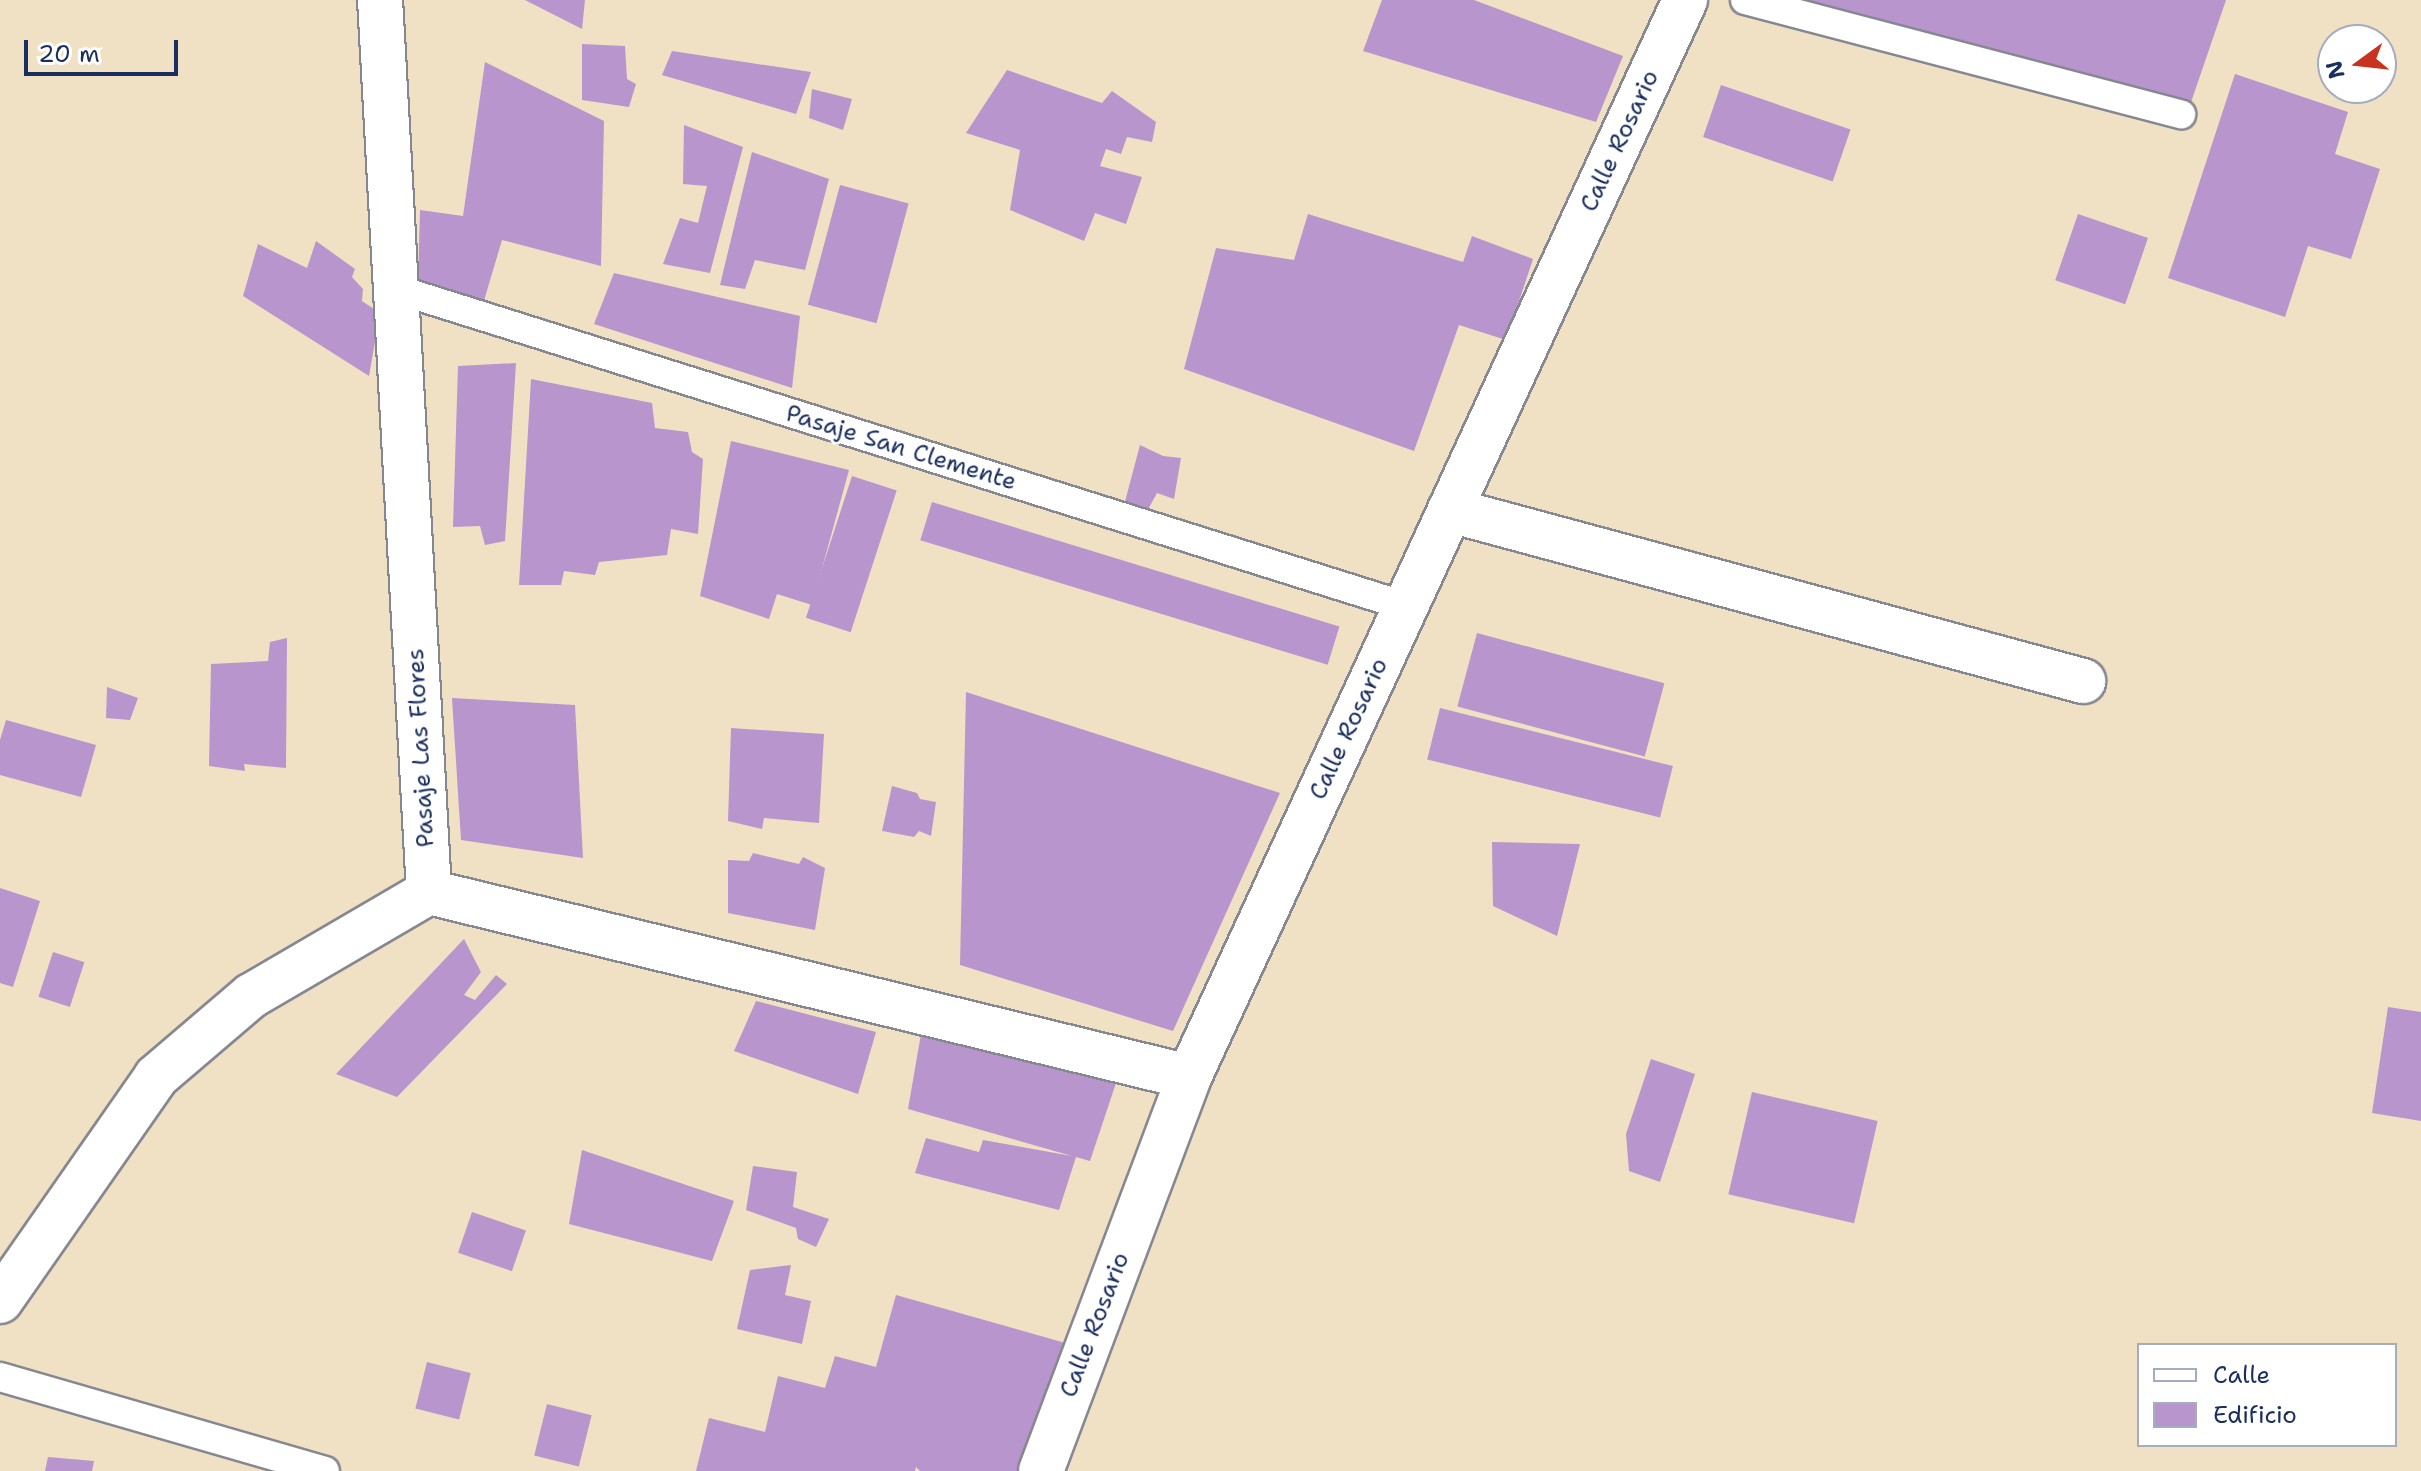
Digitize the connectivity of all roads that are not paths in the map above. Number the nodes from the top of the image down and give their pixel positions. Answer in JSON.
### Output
{"nodes":[{"id":1,"x":380,"y":0,"type":"edge"},
{"id":2,"x":1685,"y":0,"type":"edge"},
{"id":3,"x":1745,"y":0,"type":"edge"},
{"id":4,"x":2181,"y":114,"type":"dead end"},
{"id":5,"x":396,"y":289,"type":"junction"},
{"id":6,"x":1450,"y":510,"type":"junction"},
{"id":7,"x":1405,"y":606,"type":"junction"},
{"id":8,"x":2083,"y":681,"type":"dead end"},
{"id":9,"x":429,"y":892,"type":"junction"},
{"id":10,"x":1189,"y":1077,"type":"junction"},
{"id":11,"x":0,"y":1301,"type":"edge"},
{"id":12,"x":0,"y":1377,"type":"edge"},
{"id":13,"x":325,"y":1471,"type":"edge"},
{"id":14,"x":1041,"y":1471,"type":"edge"}],
"edges":[{"from":1,"to":5,"type":"street","name":"Pasaje Las Flores"},
{"from":2,"to":6,"type":"street","name":"Calle Rosario"},
{"from":3,"to":4,"type":"lane"},
{"from":5,"to":7,"type":"lane","name":"Pasaje San Clemente"},
{"from":5,"to":9,"type":"street","name":"Pasaje Las Flores"},
{"from":6,"to":7,"type":"street","name":"Calle Rosario"},
{"from":6,"to":8,"type":"street"},
{"from":7,"to":10,"type":"street","name":"Calle Rosario"},
{"from":9,"to":10,"type":"street"},
{"from":9,"to":11,"type":"street"},
{"from":10,"to":14,"type":"street","name":"Calle Rosario"},
{"from":12,"to":13,"type":"lane"}]}
